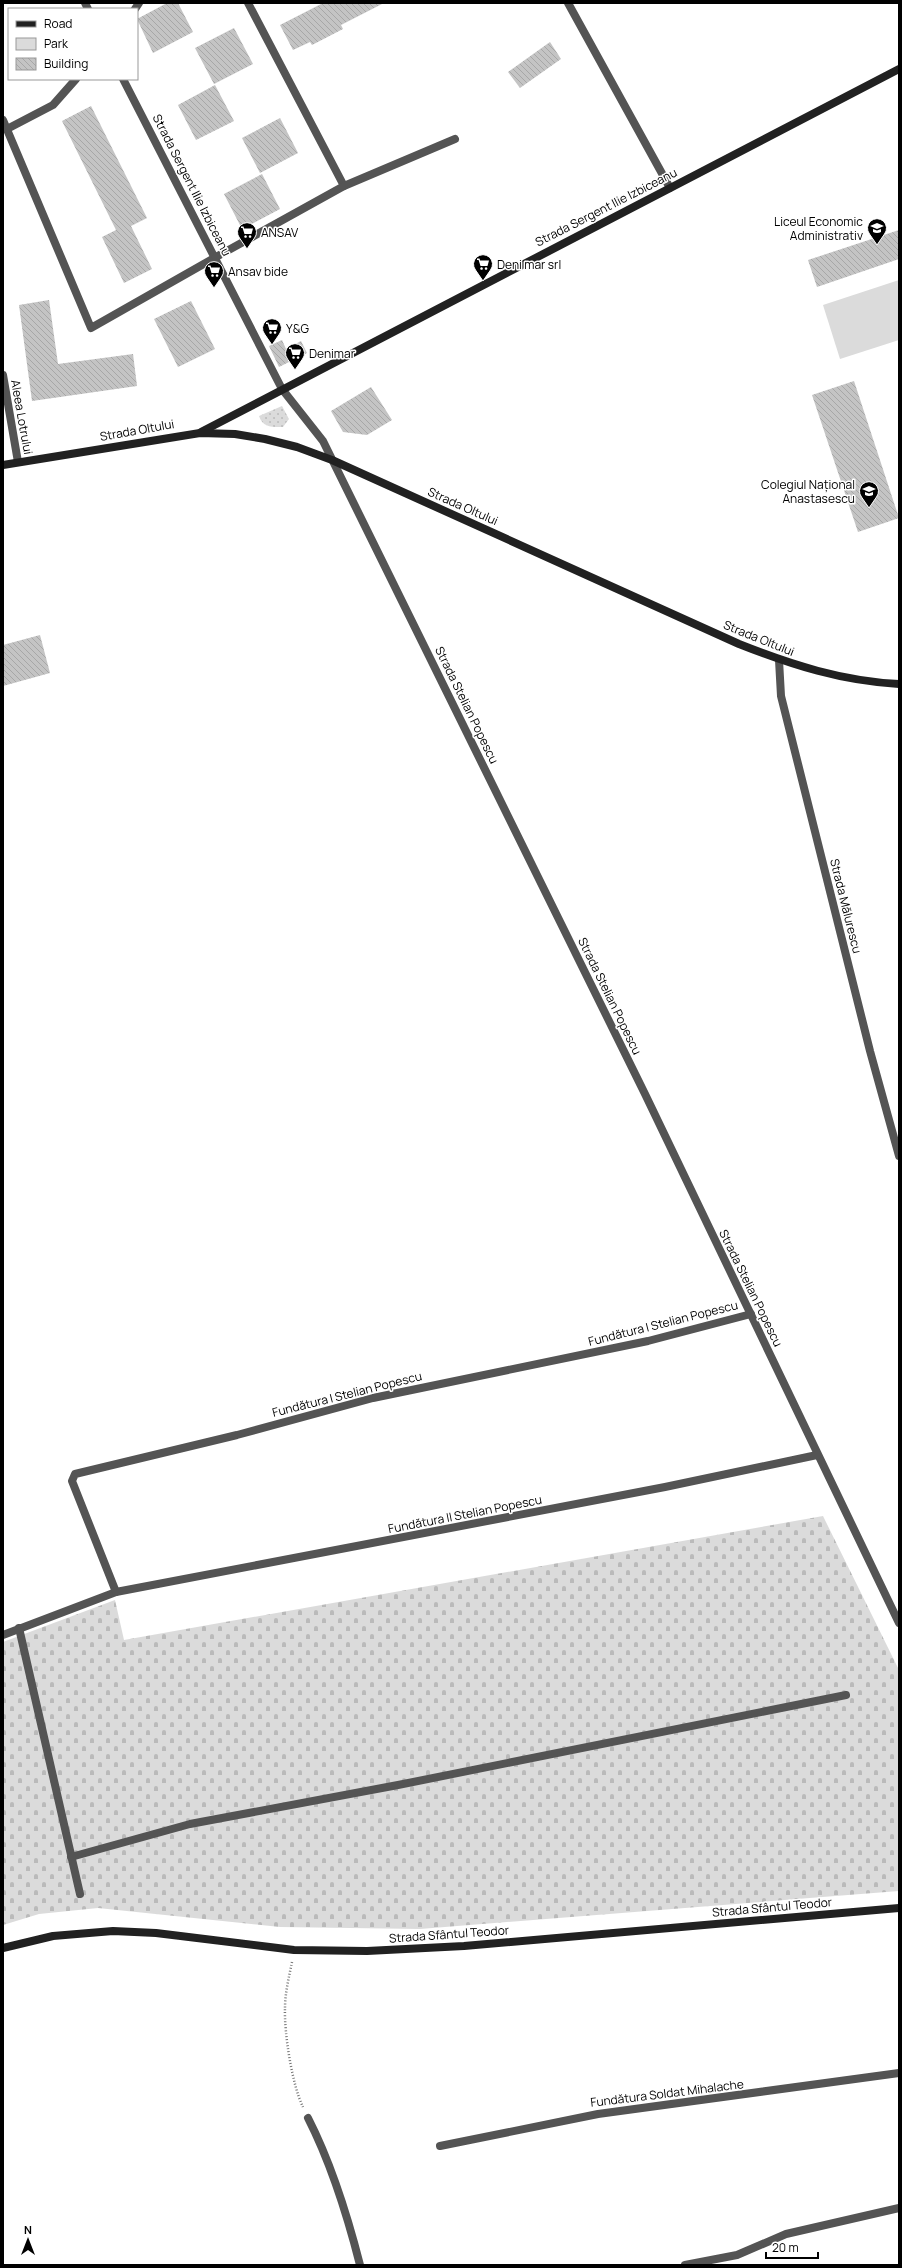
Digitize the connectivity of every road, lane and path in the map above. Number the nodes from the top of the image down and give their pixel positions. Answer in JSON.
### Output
{"nodes":[{"id":1,"x":248,"y":3,"type":"edge"},
{"id":2,"x":568,"y":3,"type":"edge"},
{"id":3,"x":899,"y":69,"type":"edge"},
{"id":4,"x":75,"y":80,"type":"edge"},
{"id":5,"x":124,"y":80,"type":"edge"},
{"id":6,"x":3,"y":120,"type":"edge"},
{"id":7,"x":7,"y":128,"type":"junction"},
{"id":8,"x":455,"y":139,"type":"dead end"},
{"id":9,"x":344,"y":186,"type":"junction"},
{"id":10,"x":670,"y":188,"type":"junction"},
{"id":11,"x":216,"y":257,"type":"junction"},
{"id":12,"x":3,"y":375,"type":"edge"},
{"id":13,"x":282,"y":389,"type":"junction"},
{"id":14,"x":6,"y":414,"type":"edge"},
{"id":15,"x":200,"y":433,"type":"junction"},
{"id":16,"x":332,"y":460,"type":"junction"},
{"id":17,"x":18,"y":462,"type":"junction"},
{"id":18,"x":3,"y":465,"type":"edge"},
{"id":19,"x":780,"y":660,"type":"junction"},
{"id":20,"x":899,"y":684,"type":"edge"},
{"id":21,"x":899,"y":1156,"type":"edge"},
{"id":22,"x":750,"y":1314,"type":"junction"},
{"id":23,"x":817,"y":1455,"type":"junction"},
{"id":24,"x":116,"y":1592,"type":"junction"},
{"id":25,"x":899,"y":1623,"type":"edge"},
{"id":26,"x":19,"y":1628,"type":"junction"},
{"id":27,"x":3,"y":1635,"type":"edge"},
{"id":28,"x":846,"y":1695,"type":"dead end"},
{"id":29,"x":71,"y":1857,"type":"junction"},
{"id":30,"x":80,"y":1894,"type":"dead end"},
{"id":31,"x":899,"y":1908,"type":"edge"},
{"id":32,"x":3,"y":1948,"type":"edge"},
{"id":33,"x":294,"y":1950,"type":"junction"},
{"id":34,"x":899,"y":2073,"type":"edge"},
{"id":35,"x":308,"y":2118,"type":"joint"},
{"id":36,"x":440,"y":2146,"type":"dead end"},
{"id":37,"x":899,"y":2208,"type":"edge"},
{"id":38,"x":360,"y":2265,"type":"edge"},
{"id":39,"x":685,"y":2265,"type":"edge"}],
"edges":[{"from":1,"to":9,"type":"street"},
{"from":2,"to":10,"type":"street"},
{"from":3,"to":10,"type":"main road","name":"Strada Sergent Ilie Izbiceanu"},
{"from":4,"to":7,"type":"street"},
{"from":5,"to":11,"type":"street","name":"Strada Sergent Ilie Izbiceanu"},
{"from":6,"to":7,"type":"street"},
{"from":7,"to":11,"type":"street"},
{"from":8,"to":9,"type":"street"},
{"from":9,"to":11,"type":"street"},
{"from":10,"to":13,"type":"main road","name":"Strada Sergent Ilie Izbiceanu"},
{"from":11,"to":13,"type":"street","name":"Strada Sergent Ilie Izbiceanu"},
{"from":12,"to":14,"type":"street","name":"Aleea Lotrului"},
{"from":13,"to":15,"type":"main road","name":"Strada Sergent Ilie Izbiceanu"},
{"from":13,"to":16,"type":"street","name":"Strada Stelian Popescu"},
{"from":14,"to":17,"type":"street","name":"Aleea Lotrului"},
{"from":15,"to":16,"type":"main road","name":"Strada Oltului"},
{"from":15,"to":17,"type":"main road","name":"Strada Oltului"},
{"from":16,"to":19,"type":"main road","name":"Strada Oltului"},
{"from":16,"to":22,"type":"street","name":"Strada Stelian Popescu"},
{"from":17,"to":18,"type":"main road","name":"Strada Oltului"},
{"from":19,"to":20,"type":"main road","name":"Strada Oltului"},
{"from":19,"to":21,"type":"street","name":"Strada Mălurescu"},
{"from":22,"to":23,"type":"street","name":"Strada Stelian Popescu"},
{"from":22,"to":24,"type":"street","name":"Fundătura I Stelian Popescu"},
{"from":23,"to":24,"type":"street","name":"Fundătura II Stelian Popescu"},
{"from":23,"to":25,"type":"street","name":"Strada Stelian Popescu"},
{"from":24,"to":26,"type":"street","name":"Fundătura II Stelian Popescu"},
{"from":26,"to":27,"type":"street","name":"Fundătura II Stelian Popescu"},
{"from":26,"to":29,"type":"street"},
{"from":28,"to":29,"type":"street"},
{"from":29,"to":30,"type":"street"},
{"from":31,"to":33,"type":"main road","name":"Strada Sfântul Teodor"},
{"from":32,"to":33,"type":"main road","name":"Strada Sfântul Teodor"},
{"from":33,"to":35,"type":"path"},
{"from":34,"to":36,"type":"street","name":"Fundătura Soldat Mihalache"},
{"from":35,"to":38,"type":"street"},
{"from":37,"to":39,"type":"street"}]}
